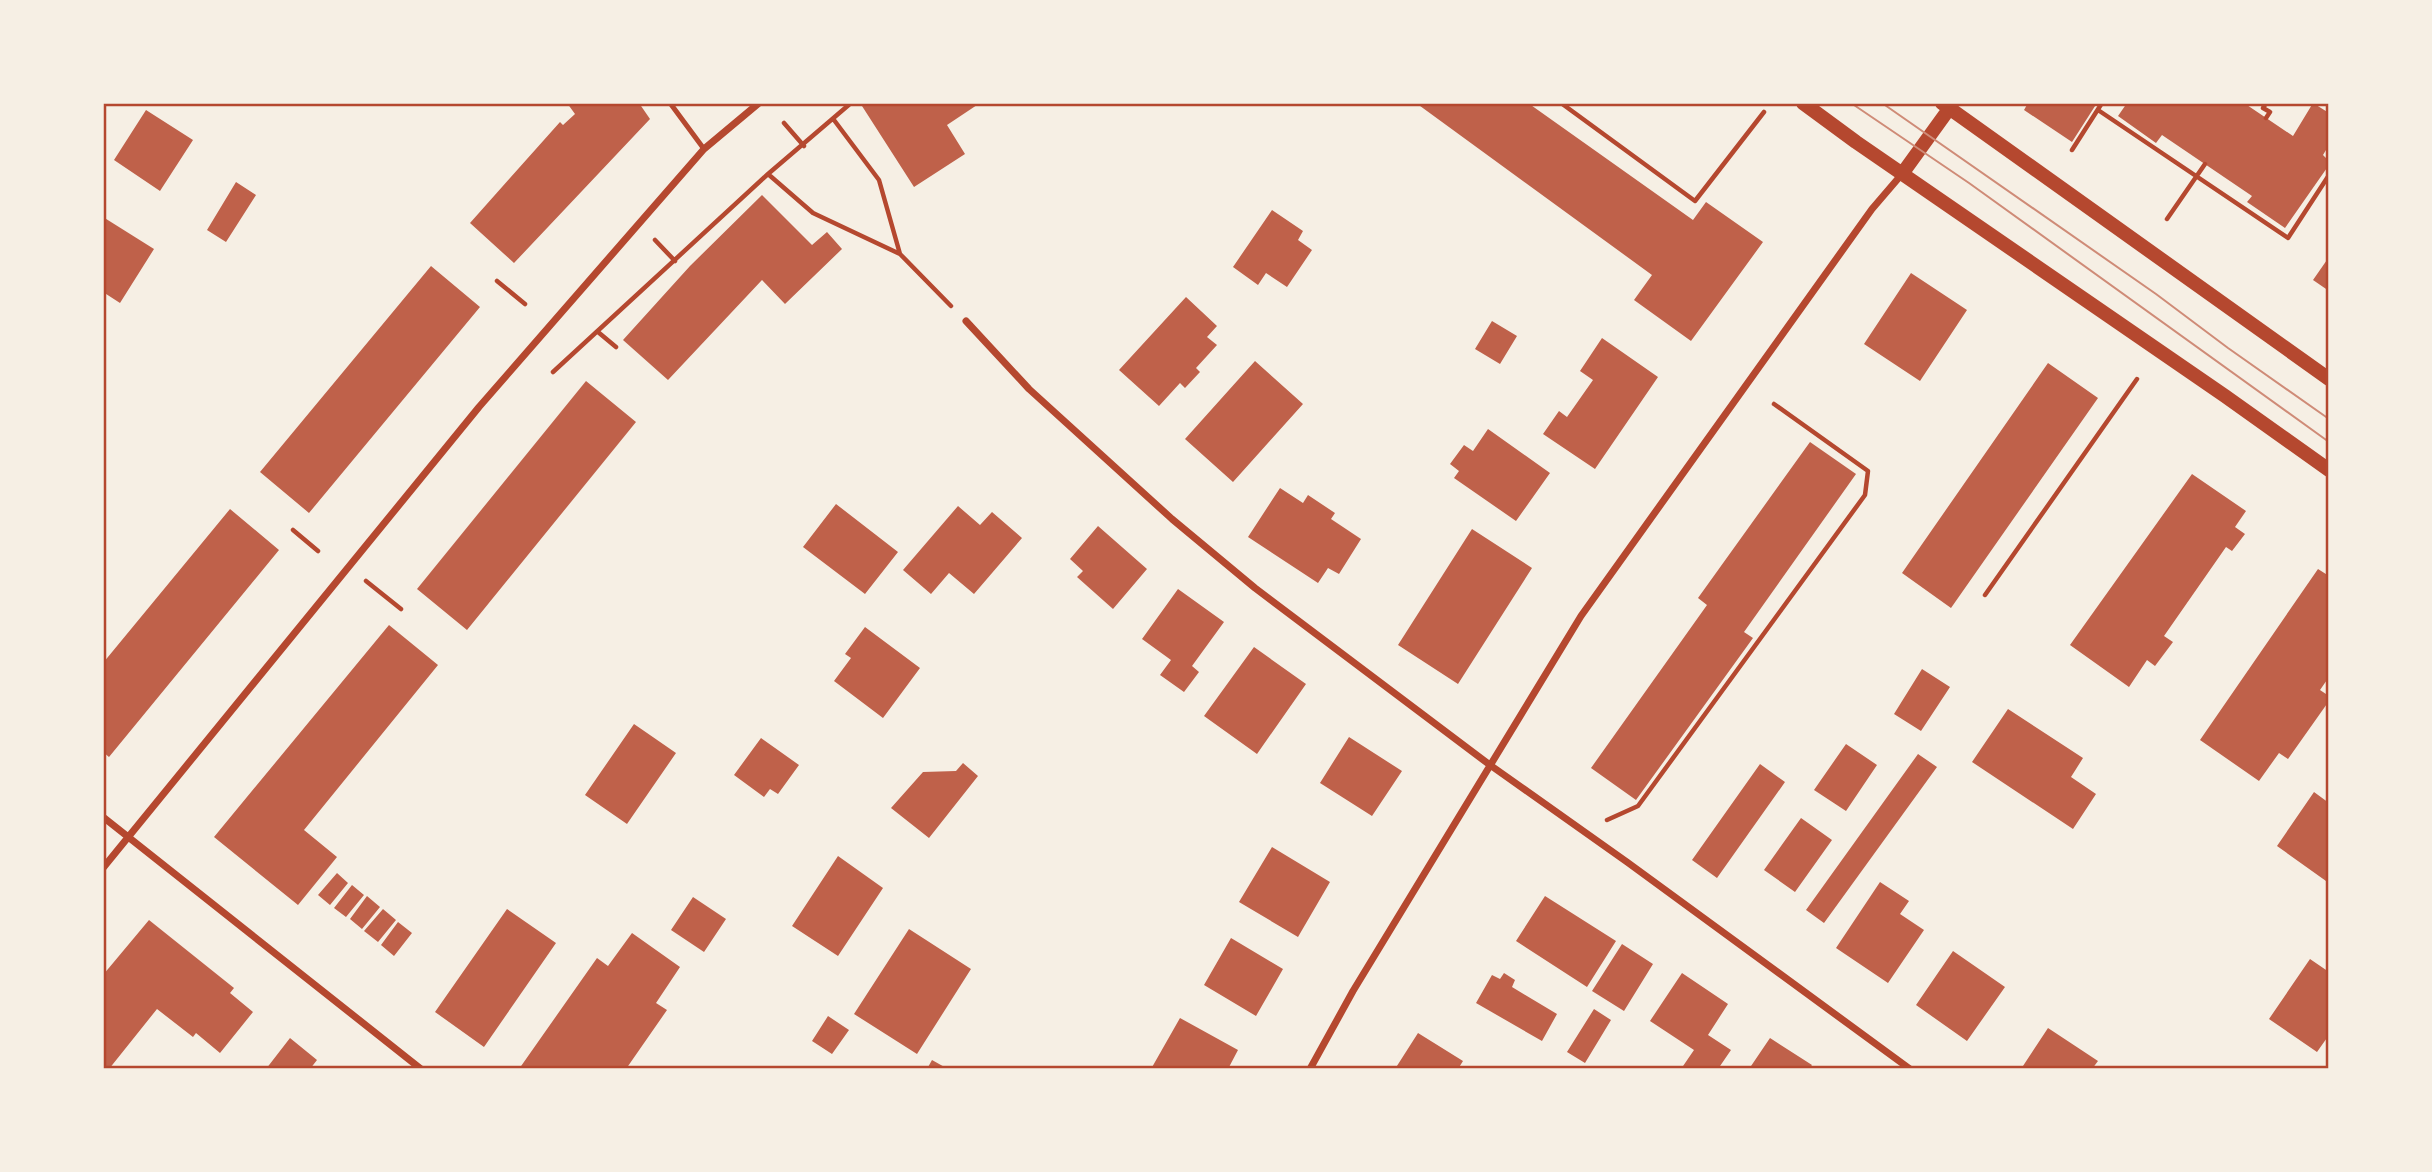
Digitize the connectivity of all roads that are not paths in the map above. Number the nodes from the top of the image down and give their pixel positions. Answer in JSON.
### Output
{"nodes":[{"id":1,"x":670,"y":103,"type":"edge"},
{"id":2,"x":759,"y":103,"type":"edge"},
{"id":3,"x":1803,"y":103,"type":"edge"},
{"id":4,"x":1949,"y":106,"type":"edge"},
{"id":5,"x":704,"y":149,"type":"junction"},
{"id":6,"x":1902,"y":174,"type":"junction"},
{"id":7,"x":966,"y":321,"type":"dead end"},
{"id":8,"x":2329,"y":379,"type":"edge"},
{"id":9,"x":2329,"y":470,"type":"edge"},
{"id":10,"x":1490,"y":765,"type":"junction"},
{"id":11,"x":103,"y":817,"type":"edge"},
{"id":12,"x":129,"y":837,"type":"junction"},
{"id":13,"x":103,"y":868,"type":"edge"},
{"id":14,"x":421,"y":1069,"type":"edge"},
{"id":15,"x":1310,"y":1069,"type":"edge"},
{"id":16,"x":1910,"y":1069,"type":"edge"}],
"edges":[{"from":1,"to":5,"type":"lane"},
{"from":2,"to":5,"type":"street"},
{"from":3,"to":6,"type":"main road"},
{"from":4,"to":6,"type":"main road"},
{"from":4,"to":8,"type":"main road"},
{"from":5,"to":12,"type":"street"},
{"from":6,"to":9,"type":"main road"},
{"from":6,"to":10,"type":"street"},
{"from":7,"to":10,"type":"street"},
{"from":10,"to":15,"type":"street"},
{"from":10,"to":16,"type":"street"},
{"from":11,"to":12,"type":"street"},
{"from":12,"to":13,"type":"street"},
{"from":12,"to":14,"type":"street"}]}
